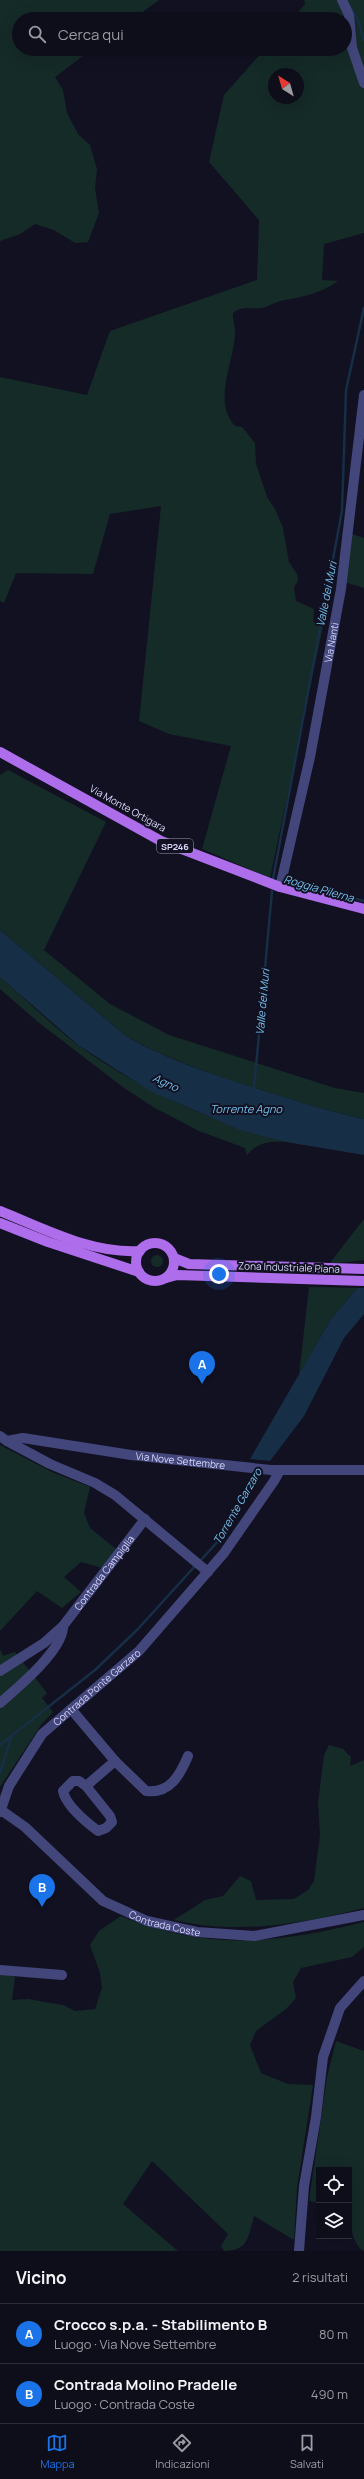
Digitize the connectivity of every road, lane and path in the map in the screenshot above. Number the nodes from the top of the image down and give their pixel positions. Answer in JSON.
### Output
{"nodes":[{"id":1,"x":342,"y":0,"type":"edge"},
{"id":2,"x":348,"y":12,"type":"edge"},
{"id":3,"x":352,"y":48,"type":"edge"},
{"id":4,"x":364,"y":83,"type":"edge"},
{"id":5,"x":364,"y":395,"type":"edge"},
{"id":6,"x":0,"y":752,"type":"edge"},
{"id":7,"x":280,"y":887,"type":"junction"},
{"id":8,"x":364,"y":909,"type":"edge"},
{"id":9,"x":0,"y":1211,"type":"edge"},
{"id":10,"x":0,"y":1223,"type":"edge"},
{"id":11,"x":140,"y":1251,"type":"junction"},
{"id":12,"x":174,"y":1258,"type":"junction"},
{"id":13,"x":364,"y":1269,"type":"edge"},
{"id":14,"x":138,"y":1272,"type":"junction"},
{"id":15,"x":166,"y":1278,"type":"junction"},
{"id":16,"x":364,"y":1281,"type":"edge"},
{"id":17,"x":3,"y":1439,"type":"edge"},
{"id":18,"x":276,"y":1470,"type":"junction"},
{"id":19,"x":364,"y":1470,"type":"edge"},
{"id":20,"x":145,"y":1519,"type":"junction"},
{"id":21,"x":208,"y":1572,"type":"junction"},
{"id":22,"x":63,"y":1626,"type":"junction"},
{"id":23,"x":0,"y":1671,"type":"edge"},
{"id":24,"x":0,"y":1703,"type":"edge"},
{"id":25,"x":70,"y":1709,"type":"junction"},
{"id":26,"x":188,"y":1756,"type":"dead end"},
{"id":27,"x":115,"y":1761,"type":"junction"},
{"id":28,"x":86,"y":1786,"type":"junction"},
{"id":29,"x":0,"y":1811,"type":"edge"},
{"id":30,"x":364,"y":1915,"type":"edge"},
{"id":31,"x":0,"y":1970,"type":"edge"},
{"id":32,"x":62,"y":1975,"type":"dead end"},
{"id":33,"x":364,"y":1981,"type":"edge"},
{"id":34,"x":300,"y":2251,"type":"edge"}],
"edges":[{"from":1,"to":2,"type":"street"},
{"from":3,"to":4,"type":"street"},
{"from":5,"to":7,"type":"street","name":"Via Nanti"},
{"from":6,"to":7,"type":"main road","name":"Via Monte Ortigara","number":"SP246"},
{"from":7,"to":8,"type":"main road","name":"Via Monte Ortigara","number":"SP246"},
{"from":9,"to":11,"type":"main road"},
{"from":10,"to":14,"type":"main road"},
{"from":11,"to":12,"type":"main road"},
{"from":11,"to":14,"type":"main road"},
{"from":12,"to":13,"type":"main road","name":"Zona Industriale Piana"},
{"from":12,"to":15,"type":"main road"},
{"from":14,"to":15,"type":"main road"},
{"from":15,"to":16,"type":"main road","name":"Zona Industriale Piana"},
{"from":17,"to":18,"type":"street","name":"Via Nove Settembre"},
{"from":17,"to":20,"type":"street"},
{"from":18,"to":19,"type":"street","name":"Via Nove Settembre"},
{"from":18,"to":21,"type":"street","name":"Contrada Ponte Garzaro"},
{"from":20,"to":21,"type":"street"},
{"from":20,"to":22,"type":"street","name":"Contrada Campiglia"},
{"from":21,"to":25,"type":"street","name":"Contrada Ponte Garzaro"},
{"from":22,"to":23,"type":"street","name":"Contrada Campiglia"},
{"from":22,"to":24,"type":"street","name":"Contrada Campiglia"},
{"from":25,"to":27,"type":"street"},
{"from":25,"to":29,"type":"street","name":"Contrada Ponte Garzaro"},
{"from":26,"to":27,"type":"street"},
{"from":27,"to":28,"type":"street"},
{"from":28,"to":28,"type":"street"},
{"from":29,"to":30,"type":"street","name":"Contrada Coste"},
{"from":31,"to":32,"type":"street"},
{"from":33,"to":34,"type":"street"}]}
